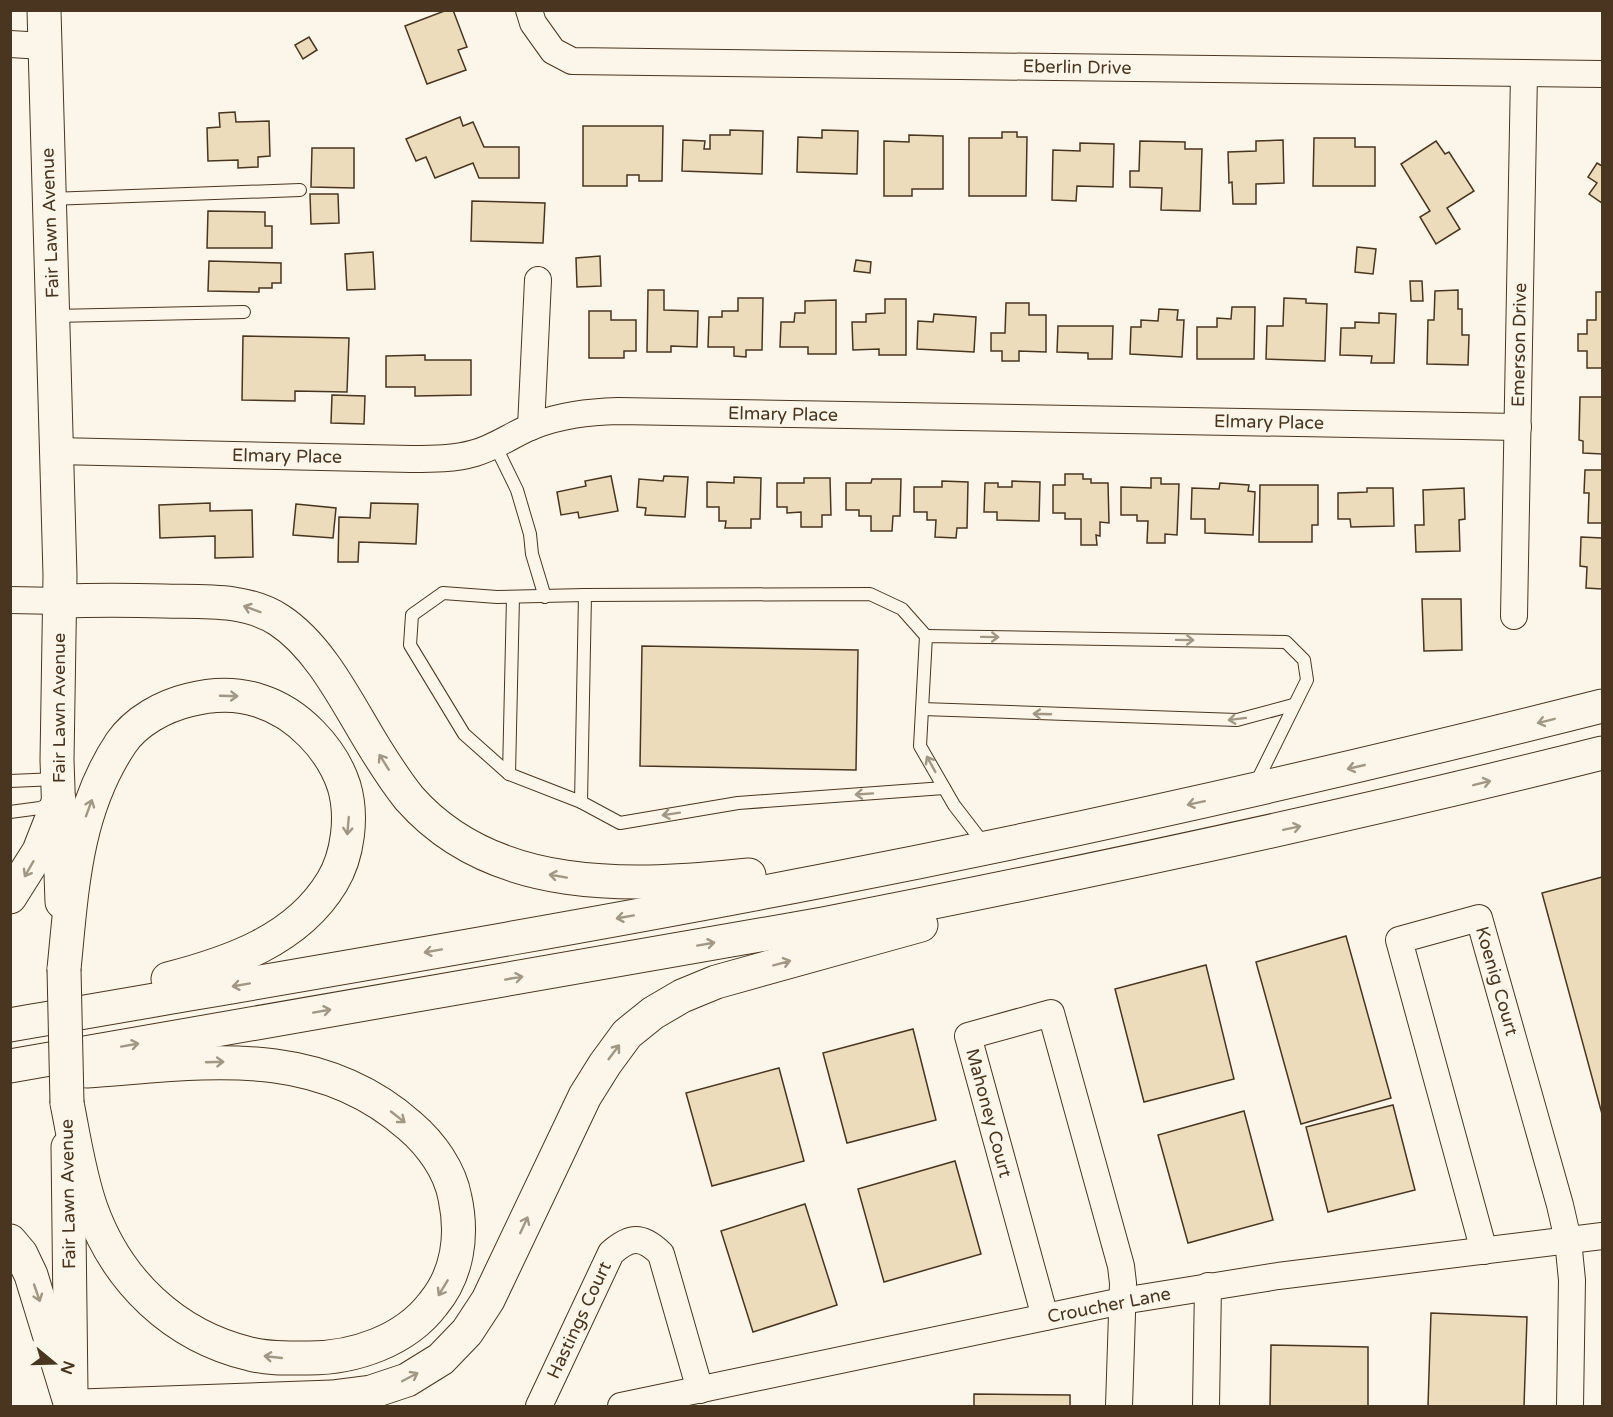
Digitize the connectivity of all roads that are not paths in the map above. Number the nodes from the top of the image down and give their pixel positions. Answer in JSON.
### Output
{"nodes":[{"id":1,"x":44,"y":10,"type":"edge"},
{"id":2,"x":529,"y":10,"type":"edge"},
{"id":3,"x":10,"y":44,"type":"edge"},
{"id":4,"x":44,"y":46,"type":"junction"},
{"id":5,"x":1524,"y":73,"type":"junction"},
{"id":6,"x":1602,"y":74,"type":"edge"},
{"id":7,"x":300,"y":190,"type":"dead end"},
{"id":8,"x":49,"y":199,"type":"junction"},
{"id":9,"x":538,"y":280,"type":"dead end"},
{"id":10,"x":244,"y":312,"type":"dead end"},
{"id":11,"x":52,"y":316,"type":"junction"},
{"id":12,"x":531,"y":427,"type":"junction"},
{"id":13,"x":1518,"y":427,"type":"junction"},
{"id":14,"x":495,"y":446,"type":"junction"},
{"id":15,"x":56,"y":451,"type":"junction"},
{"id":16,"x":585,"y":596,"type":"junction"},
{"id":17,"x":513,"y":597,"type":"junction"},
{"id":18,"x":545,"y":597,"type":"junction"},
{"id":19,"x":10,"y":600,"type":"edge"},
{"id":20,"x":60,"y":601,"type":"junction"},
{"id":21,"x":1514,"y":616,"type":"dead end"},
{"id":22,"x":926,"y":636,"type":"junction"},
{"id":23,"x":1293,"y":705,"type":"junction"},
{"id":24,"x":1602,"y":706,"type":"edge"},
{"id":25,"x":922,"y":709,"type":"junction"},
{"id":26,"x":1602,"y":753,"type":"edge"},
{"id":27,"x":509,"y":774,"type":"junction"},
{"id":28,"x":10,"y":781,"type":"edge"},
{"id":29,"x":944,"y":788,"type":"junction"},
{"id":30,"x":58,"y":789,"type":"junction"},
{"id":31,"x":1253,"y":789,"type":"junction"},
{"id":32,"x":580,"y":802,"type":"junction"},
{"id":33,"x":10,"y":812,"type":"edge"},
{"id":34,"x":1235,"y":840,"type":"junction"},
{"id":35,"x":979,"y":849,"type":"junction"},
{"id":36,"x":10,"y":897,"type":"edge"},
{"id":37,"x":64,"y":969,"type":"junction"},
{"id":38,"x":10,"y":1017,"type":"edge"},
{"id":39,"x":10,"y":1025,"type":"edge"},
{"id":40,"x":10,"y":1066,"type":"edge"},
{"id":41,"x":10,"y":1077,"type":"edge"},
{"id":42,"x":67,"y":1103,"type":"junction"},
{"id":43,"x":1602,"y":1236,"type":"edge"},
{"id":44,"x":1568,"y":1240,"type":"junction"},
{"id":45,"x":10,"y":1241,"type":"edge"},
{"id":46,"x":1484,"y":1251,"type":"junction"},
{"id":47,"x":1208,"y":1286,"type":"junction"},
{"id":48,"x":1122,"y":1301,"type":"junction"},
{"id":49,"x":1045,"y":1317,"type":"junction"},
{"id":50,"x":700,"y":1390,"type":"junction"},
{"id":51,"x":371,"y":1392,"type":"junction"},
{"id":52,"x":71,"y":1407,"type":"edge"},
{"id":53,"x":82,"y":1407,"type":"edge"},
{"id":54,"x":317,"y":1407,"type":"edge"},
{"id":55,"x":539,"y":1407,"type":"edge"},
{"id":56,"x":621,"y":1407,"type":"edge"},
{"id":57,"x":1119,"y":1407,"type":"edge"},
{"id":58,"x":1206,"y":1407,"type":"edge"},
{"id":59,"x":1570,"y":1407,"type":"edge"}],
"edges":[{"from":1,"to":4,"type":"main road","name":"Fair Lawn Avenue"},
{"from":2,"to":5,"type":"street","name":"Eberlin Drive"},
{"from":3,"to":4,"type":"street"},
{"from":4,"to":8,"type":"main road","name":"Fair Lawn Avenue"},
{"from":5,"to":6,"type":"street","name":"Eberlin Drive"},
{"from":5,"to":13,"type":"street","name":"Emerson Drive"},
{"from":7,"to":8,"type":"lane"},
{"from":8,"to":11,"type":"main road","name":"Fair Lawn Avenue"},
{"from":9,"to":12,"type":"street"},
{"from":10,"to":11,"type":"lane"},
{"from":11,"to":15,"type":"main road","name":"Fair Lawn Avenue"},
{"from":12,"to":13,"type":"street","name":"Elmary Place"},
{"from":12,"to":14,"type":"street","name":"Elmary Place"},
{"from":13,"to":21,"type":"street","name":"Emerson Drive"},
{"from":14,"to":15,"type":"street","name":"Elmary Place"},
{"from":14,"to":18,"type":"lane"},
{"from":15,"to":20,"type":"main road","name":"Fair Lawn Avenue"},
{"from":16,"to":18,"type":"lane"},
{"from":16,"to":22,"type":"lane"},
{"from":16,"to":32,"type":"lane"},
{"from":17,"to":18,"type":"lane"},
{"from":17,"to":27,"type":"lane"},
{"from":17,"to":27,"type":"lane"},
{"from":19,"to":20,"type":"street"},
{"from":20,"to":30,"type":"main road","name":"Fair Lawn Avenue"},
{"from":35,"to":20,"type":"main road","one_way":true},
{"from":22,"to":23,"type":"lane","one_way":true},
{"from":22,"to":25,"type":"lane"},
{"from":23,"to":25,"type":"lane","one_way":true},
{"from":23,"to":31,"type":"lane"},
{"from":24,"to":31,"type":"main road","one_way":true},
{"from":29,"to":25,"type":"lane","one_way":true},
{"from":34,"to":26,"type":"main road","one_way":true},
{"from":27,"to":32,"type":"lane"},
{"from":28,"to":30,"type":"lane"},
{"from":29,"to":32,"type":"lane","one_way":true},
{"from":29,"to":35,"type":"lane"},
{"from":30,"to":33,"type":"lane"},
{"from":30,"to":36,"type":"main road","one_way":true},
{"from":30,"to":37,"type":"main road","name":"Fair Lawn Avenue"},
{"from":31,"to":35,"type":"main road","one_way":true},
{"from":40,"to":34,"type":"main road","one_way":true},
{"from":51,"to":34,"type":"main road","one_way":true},
{"from":35,"to":39,"type":"main road","one_way":true},
{"from":37,"to":38,"type":"main road","one_way":true},
{"from":37,"to":42,"type":"main road","name":"Fair Lawn Avenue","bridge":true},
{"from":41,"to":42,"type":"main road","one_way":true},
{"from":42,"to":52,"type":"main road","name":"Fair Lawn Avenue"},
{"from":43,"to":44,"type":"street","name":"Croucher Lane"},
{"from":44,"to":46,"type":"street","name":"Croucher Lane"},
{"from":44,"to":46,"type":"street","name":"Koenig Court"},
{"from":44,"to":59,"type":"street","name":"Koenig Court"},
{"from":45,"to":52,"type":"main road","one_way":true},
{"from":46,"to":47,"type":"street","name":"Croucher Lane"},
{"from":47,"to":48,"type":"street","name":"Croucher Lane"},
{"from":47,"to":58,"type":"street"},
{"from":48,"to":49,"type":"street","name":"Croucher Lane"},
{"from":48,"to":49,"type":"street","name":"Mahoney Court"},
{"from":48,"to":57,"type":"street"},
{"from":49,"to":50,"type":"street","name":"Croucher Lane"},
{"from":50,"to":55,"type":"street","name":"Hastings Court"},
{"from":50,"to":56,"type":"street","name":"Croucher Lane"},
{"from":51,"to":53,"type":"main road"},
{"from":51,"to":54,"type":"main road"}]}
